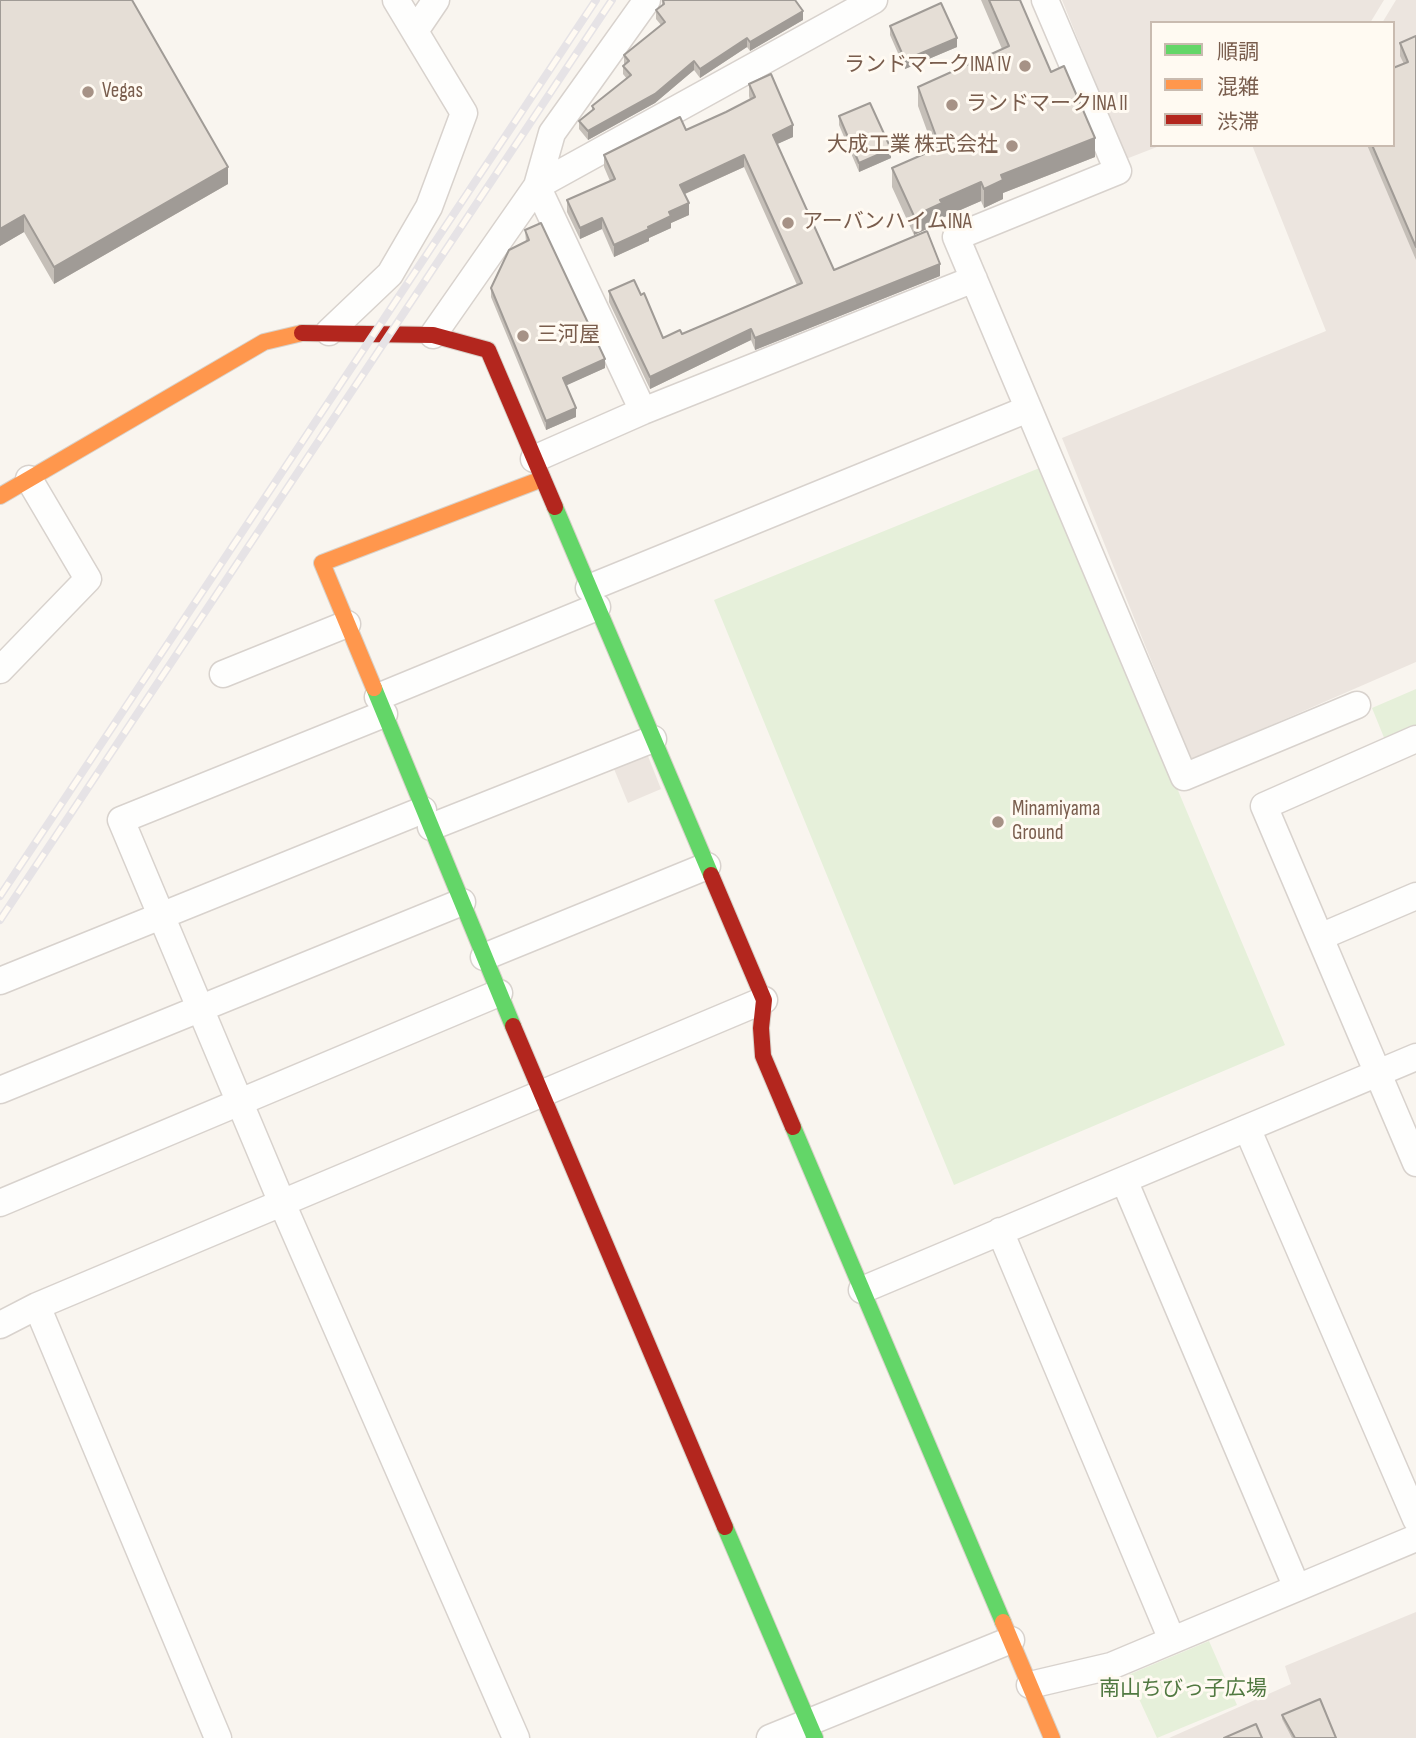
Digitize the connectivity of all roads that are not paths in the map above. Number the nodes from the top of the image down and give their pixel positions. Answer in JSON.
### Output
{"nodes":[{"id":1,"x":396,"y":0,"type":"edge"},
{"id":2,"x":436,"y":0,"type":"edge"},
{"id":3,"x":647,"y":0,"type":"edge"},
{"id":4,"x":874,"y":0,"type":"edge"},
{"id":5,"x":1045,"y":0,"type":"edge"},
{"id":6,"x":415,"y":32,"type":"junction"},
{"id":7,"x":537,"y":186,"type":"junction"},
{"id":8,"x":974,"y":279,"type":"junction"},
{"id":9,"x":329,"y":332,"type":"junction"},
{"id":10,"x":433,"y":335,"type":"junction"},
{"id":11,"x":1028,"y":409,"type":"junction"},
{"id":12,"x":643,"y":411,"type":"junction"},
{"id":13,"x":538,"y":469,"type":"junction"},
{"id":14,"x":29,"y":480,"type":"junction"},
{"id":15,"x":0,"y":496,"type":"edge"},
{"id":16,"x":593,"y":598,"type":"junction"},
{"id":17,"x":347,"y":624,"type":"junction"},
{"id":18,"x":0,"y":670,"type":"edge"},
{"id":19,"x":223,"y":674,"type":"dead end"},
{"id":20,"x":1357,"y":705,"type":"dead end"},
{"id":21,"x":381,"y":706,"type":"junction"},
{"id":22,"x":653,"y":738,"type":"junction"},
{"id":23,"x":1416,"y":739,"type":"edge"},
{"id":24,"x":427,"y":818,"type":"junction"},
{"id":25,"x":707,"y":866,"type":"junction"},
{"id":26,"x":1416,"y":896,"type":"edge"},
{"id":27,"x":462,"y":902,"type":"junction"},
{"id":28,"x":162,"y":915,"type":"junction"},
{"id":29,"x":1320,"y":937,"type":"junction"},
{"id":30,"x":484,"y":957,"type":"junction"},
{"id":31,"x":0,"y":981,"type":"edge"},
{"id":32,"x":499,"y":993,"type":"junction"},
{"id":33,"x":764,"y":1000,"type":"junction"},
{"id":34,"x":200,"y":1009,"type":"junction"},
{"id":35,"x":1416,"y":1057,"type":"edge"},
{"id":36,"x":1378,"y":1073,"type":"junction"},
{"id":37,"x":0,"y":1090,"type":"edge"},
{"id":38,"x":541,"y":1094,"type":"junction"},
{"id":39,"x":240,"y":1102,"type":"junction"},
{"id":40,"x":1247,"y":1128,"type":"junction"},
{"id":41,"x":1416,"y":1163,"type":"edge"},
{"id":42,"x":1124,"y":1180,"type":"junction"},
{"id":43,"x":0,"y":1203,"type":"edge"},
{"id":44,"x":282,"y":1203,"type":"junction"},
{"id":45,"x":1000,"y":1231,"type":"junction"},
{"id":46,"x":862,"y":1290,"type":"junction"},
{"id":47,"x":37,"y":1306,"type":"junction"},
{"id":48,"x":0,"y":1325,"type":"edge"},
{"id":49,"x":1416,"y":1519,"type":"edge"},
{"id":50,"x":1416,"y":1538,"type":"edge"},
{"id":51,"x":1297,"y":1588,"type":"junction"},
{"id":52,"x":1010,"y":1640,"type":"junction"},
{"id":53,"x":1172,"y":1640,"type":"junction"},
{"id":54,"x":1030,"y":1685,"type":"junction"},
{"id":55,"x":812,"y":1730,"type":"edge"},
{"id":56,"x":218,"y":1738,"type":"edge"},
{"id":57,"x":516,"y":1738,"type":"edge"},
{"id":58,"x":770,"y":1738,"type":"edge"},
{"id":59,"x":1052,"y":1738,"type":"edge"}],
"edges":[{"from":1,"to":6,"type":"street"},
{"from":2,"to":6,"type":"street"},
{"from":3,"to":7,"type":"street"},
{"from":4,"to":7,"type":"street"},
{"from":5,"to":8,"type":"street"},
{"from":6,"to":9,"type":"street"},
{"from":7,"to":10,"type":"street"},
{"from":7,"to":12,"type":"street"},
{"from":8,"to":11,"type":"street"},
{"from":8,"to":12,"type":"street"},
{"from":9,"to":10,"type":"street"},
{"from":9,"to":14,"type":"street"},
{"from":10,"to":13,"type":"street"},
{"from":11,"to":16,"type":"street"},
{"from":11,"to":20,"type":"street"},
{"from":12,"to":13,"type":"street"},
{"from":13,"to":16,"type":"street"},
{"from":13,"to":17,"type":"street"},
{"from":14,"to":15,"type":"street"},
{"from":14,"to":18,"type":"street"},
{"from":16,"to":21,"type":"street"},
{"from":16,"to":22,"type":"street"},
{"from":17,"to":19,"type":"street"},
{"from":17,"to":21,"type":"street"},
{"from":21,"to":24,"type":"street"},
{"from":21,"to":28,"type":"street"},
{"from":22,"to":24,"type":"street"},
{"from":22,"to":25,"type":"street"},
{"from":23,"to":29,"type":"street"},
{"from":24,"to":27,"type":"street"},
{"from":24,"to":28,"type":"street"},
{"from":25,"to":30,"type":"street"},
{"from":25,"to":33,"type":"street"},
{"from":26,"to":29,"type":"street"},
{"from":27,"to":30,"type":"street"},
{"from":27,"to":34,"type":"street"},
{"from":28,"to":31,"type":"street"},
{"from":28,"to":34,"type":"street"},
{"from":29,"to":36,"type":"street"},
{"from":30,"to":32,"type":"street"},
{"from":32,"to":38,"type":"street"},
{"from":32,"to":39,"type":"street"},
{"from":33,"to":38,"type":"street"},
{"from":33,"to":46,"type":"street"},
{"from":34,"to":37,"type":"street"},
{"from":34,"to":39,"type":"street"},
{"from":35,"to":36,"type":"street"},
{"from":36,"to":40,"type":"street"},
{"from":36,"to":41,"type":"street"},
{"from":38,"to":44,"type":"street"},
{"from":38,"to":55,"type":"street"},
{"from":39,"to":43,"type":"street"},
{"from":39,"to":44,"type":"street"},
{"from":40,"to":42,"type":"street"},
{"from":40,"to":49,"type":"street"},
{"from":42,"to":45,"type":"street"},
{"from":42,"to":51,"type":"street"},
{"from":44,"to":47,"type":"street"},
{"from":44,"to":57,"type":"street"},
{"from":45,"to":46,"type":"street"},
{"from":45,"to":53,"type":"street"},
{"from":46,"to":52,"type":"street"},
{"from":47,"to":48,"type":"street"},
{"from":47,"to":56,"type":"street"},
{"from":50,"to":51,"type":"street"},
{"from":51,"to":53,"type":"street"},
{"from":52,"to":54,"type":"street"},
{"from":52,"to":55,"type":"street"},
{"from":53,"to":54,"type":"street"},
{"from":54,"to":59,"type":"street"},
{"from":55,"to":58,"type":"street"}]}
